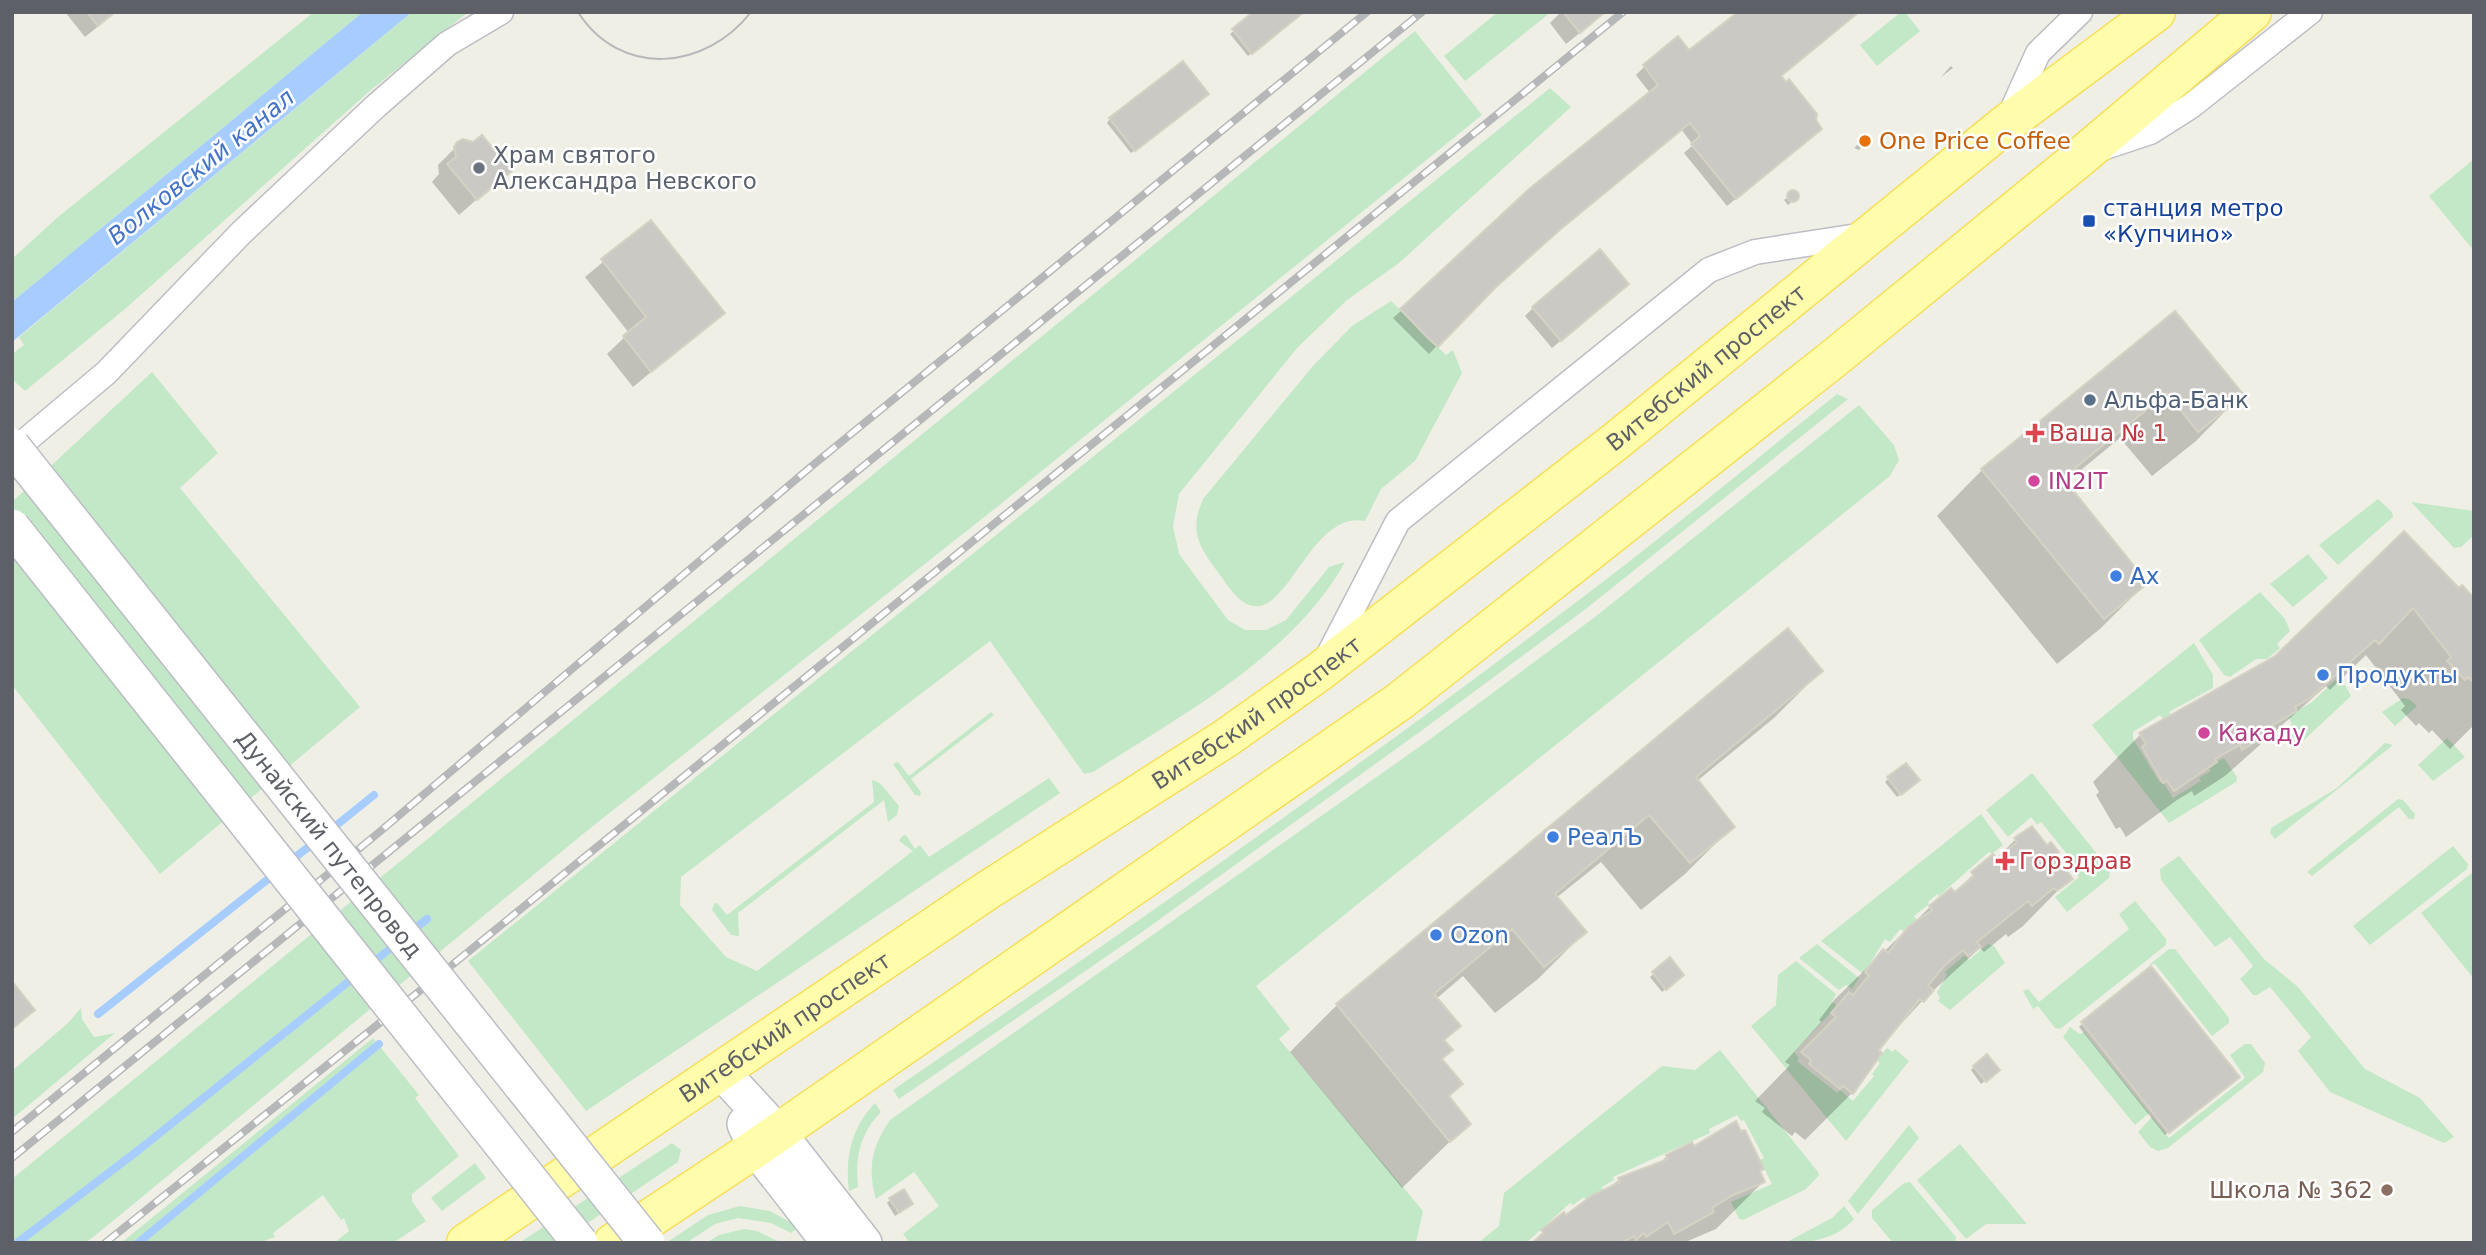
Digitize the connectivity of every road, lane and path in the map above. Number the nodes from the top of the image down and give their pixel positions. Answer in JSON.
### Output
{"nodes":[{"id":1,"x":501,"y":12,"type":"edge"},
{"id":2,"x":2080,"y":12,"type":"edge"},
{"id":3,"x":2156,"y":12,"type":"edge"},
{"id":4,"x":2252,"y":12,"type":"edge"},
{"id":5,"x":2311,"y":12,"type":"edge"},
{"id":6,"x":2006,"y":124,"type":"junction"},
{"id":7,"x":2084,"y":154,"type":"junction"},
{"id":8,"x":1868,"y":234,"type":"junction"},
{"id":9,"x":12,"y":446,"type":"edge"},
{"id":10,"x":12,"y":452,"type":"edge"},
{"id":11,"x":12,"y":527,"type":"edge"},
{"id":12,"x":1319,"y":672,"type":"junction"},
{"id":13,"x":720,"y":1070,"type":"junction"},
{"id":14,"x":767,"y":1140,"type":"junction"},
{"id":15,"x":466,"y":1243,"type":"edge"},
{"id":16,"x":580,"y":1243,"type":"edge"},
{"id":17,"x":613,"y":1243,"type":"edge"},
{"id":18,"x":648,"y":1243,"type":"edge"},
{"id":19,"x":830,"y":1243,"type":"edge"},
{"id":20,"x":864,"y":1243,"type":"edge"}],
"edges":[{"from":1,"to":10,"type":"street"},
{"from":2,"to":6,"type":"street","name":"Витебский проспект"},
{"from":3,"to":6,"type":"main road","name":"Витебский проспект"},
{"from":4,"to":7,"type":"main road"},
{"from":5,"to":7,"type":"street"},
{"from":6,"to":8,"type":"main road","name":"Витебский проспект"},
{"from":7,"to":14,"type":"main road"},
{"from":8,"to":12,"type":"main road","name":"Витебский проспект"},
{"from":8,"to":12,"type":"street"},
{"from":9,"to":18,"type":"main road","name":"Дунайский путепровод","bridge":true},
{"from":11,"to":16,"type":"main road","bridge":true},
{"from":12,"to":13,"type":"main road","name":"Витебский проспект"},
{"from":13,"to":14,"type":"main road"},
{"from":13,"to":15,"type":"main road","name":"Витебский проспект"},
{"from":14,"to":17,"type":"main road"},
{"from":14,"to":19,"type":"main road"},
{"from":14,"to":20,"type":"main road"}]}
